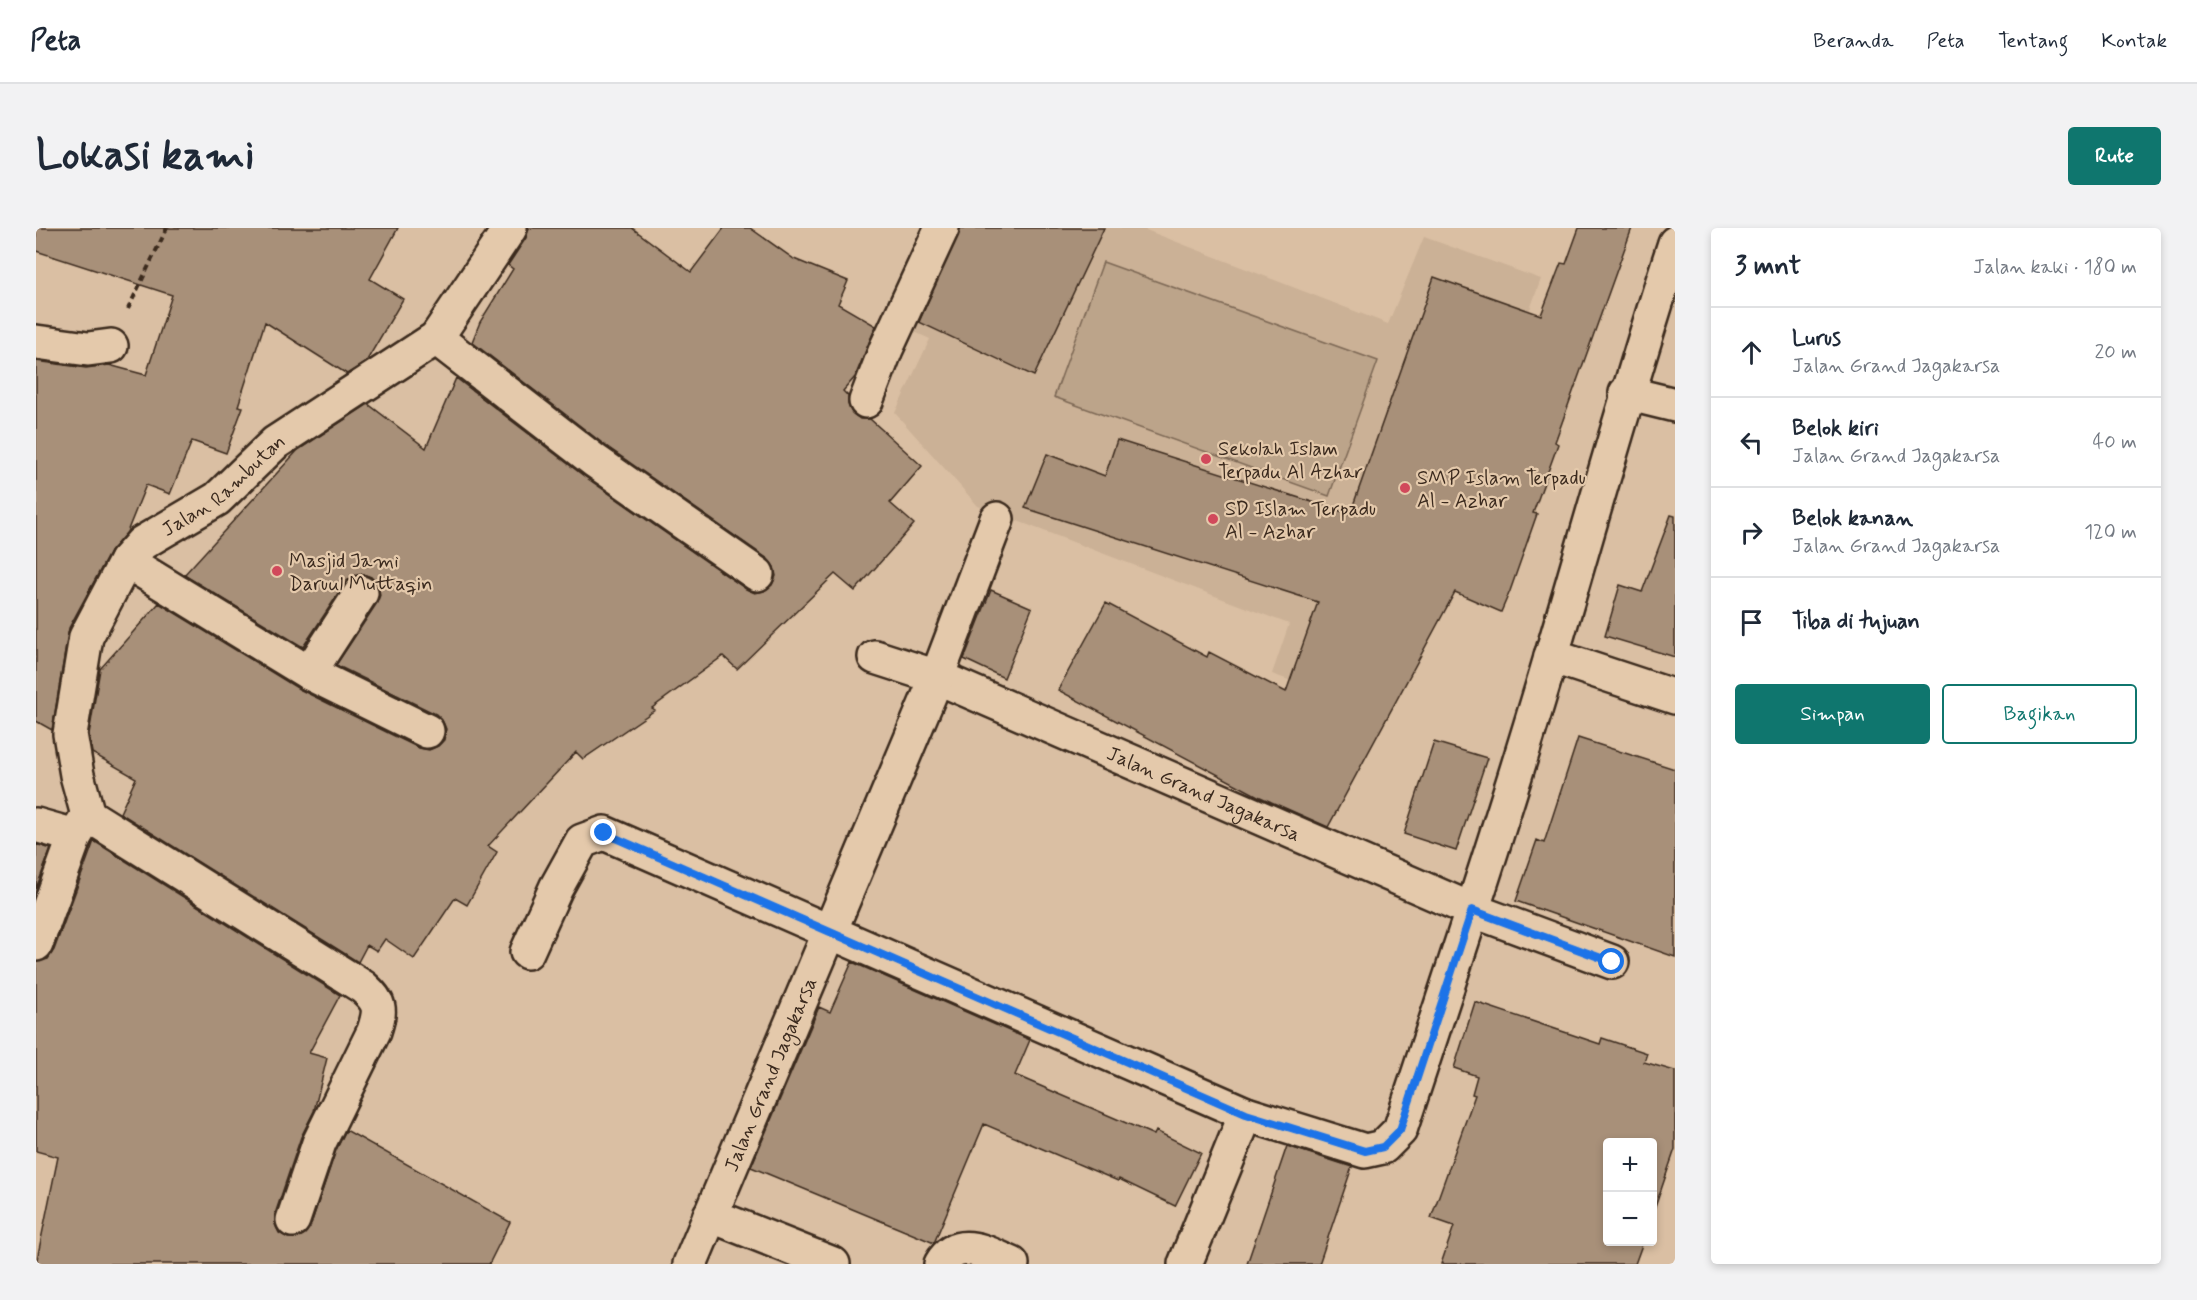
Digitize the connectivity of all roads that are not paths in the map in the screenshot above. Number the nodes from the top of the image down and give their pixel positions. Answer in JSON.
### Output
{"nodes":[{"id":1,"x":510,"y":228,"type":"edge"},
{"id":2,"x":942,"y":228,"type":"edge"},
{"id":3,"x":1675,"y":243,"type":"edge"},
{"id":4,"x":436,"y":338,"type":"junction"},
{"id":5,"x":36,"y":342,"type":"edge"},
{"id":6,"x":111,"y":346,"type":"road end"},
{"id":7,"x":1626,"y":393,"type":"junction"},
{"id":8,"x":866,"y":401,"type":"dead end"},
{"id":9,"x":1675,"y":405,"type":"edge"},
{"id":10,"x":997,"y":519,"type":"dead end"},
{"id":11,"x":126,"y":561,"type":"junction"},
{"id":12,"x":758,"y":574,"type":"dead end"},
{"id":13,"x":361,"y":593,"type":"dead end"},
{"id":14,"x":1551,"y":656,"type":"junction"},
{"id":15,"x":875,"y":657,"type":"dead end"},
{"id":16,"x":309,"y":673,"type":"junction"},
{"id":17,"x":937,"y":677,"type":"junction"},
{"id":18,"x":1675,"y":697,"type":"edge"},
{"id":19,"x":427,"y":731,"type":"dead end"},
{"id":20,"x":36,"y":825,"type":"edge"},
{"id":21,"x":82,"y":825,"type":"junction"},
{"id":22,"x":1472,"y":910,"type":"junction"},
{"id":23,"x":830,"y":934,"type":"junction"},
{"id":24,"x":36,"y":944,"type":"edge"},
{"id":25,"x":527,"y":952,"type":"dead end"},
{"id":26,"x":1612,"y":962,"type":"dead end"},
{"id":27,"x":1246,"y":1114,"type":"junction"},
{"id":28,"x":710,"y":1215,"type":"junction"},
{"id":29,"x":293,"y":1220,"type":"dead end"},
{"id":30,"x":690,"y":1264,"type":"edge"},
{"id":31,"x":833,"y":1264,"type":"edge"},
{"id":32,"x":941,"y":1264,"type":"edge"},
{"id":33,"x":1012,"y":1264,"type":"edge"},
{"id":34,"x":1185,"y":1264,"type":"edge"}],
"edges":[{"from":1,"to":4,"type":"street","name":"Jalan Rambutan"},
{"from":2,"to":8,"type":"street"},
{"from":3,"to":7,"type":"street"},
{"from":4,"to":11,"type":"street","name":"Jalan Rambutan"},
{"from":4,"to":12,"type":"street"},
{"from":5,"to":6,"type":"street"},
{"from":7,"to":9,"type":"street"},
{"from":7,"to":14,"type":"street"},
{"from":10,"to":17,"type":"street","name":"Jalan Grand Jagakarsa"},
{"from":11,"to":16,"type":"street"},
{"from":11,"to":21,"type":"street","name":"Jalan Rambutan"},
{"from":13,"to":16,"type":"street"},
{"from":14,"to":18,"type":"street"},
{"from":14,"to":22,"type":"street"},
{"from":15,"to":17,"type":"street","name":"Jalan Grand Jagakarsa"},
{"from":16,"to":19,"type":"street"},
{"from":17,"to":22,"type":"street","name":"Jalan Grand Jagakarsa"},
{"from":17,"to":23,"type":"street","name":"Jalan Grand Jagakarsa"},
{"from":20,"to":21,"type":"street"},
{"from":21,"to":24,"type":"street"},
{"from":21,"to":29,"type":"street"},
{"from":22,"to":26,"type":"street","name":"Jalan Grand Jagakarsa"},
{"from":22,"to":27,"type":"street"},
{"from":23,"to":25,"type":"street"},
{"from":23,"to":27,"type":"street"},
{"from":23,"to":28,"type":"street","name":"Jalan Grand Jagakarsa"},
{"from":27,"to":34,"type":"street"},
{"from":28,"to":30,"type":"street","name":"Jalan Grand Jagakarsa"},
{"from":28,"to":31,"type":"street"},
{"from":32,"to":33,"type":"street"}]}
